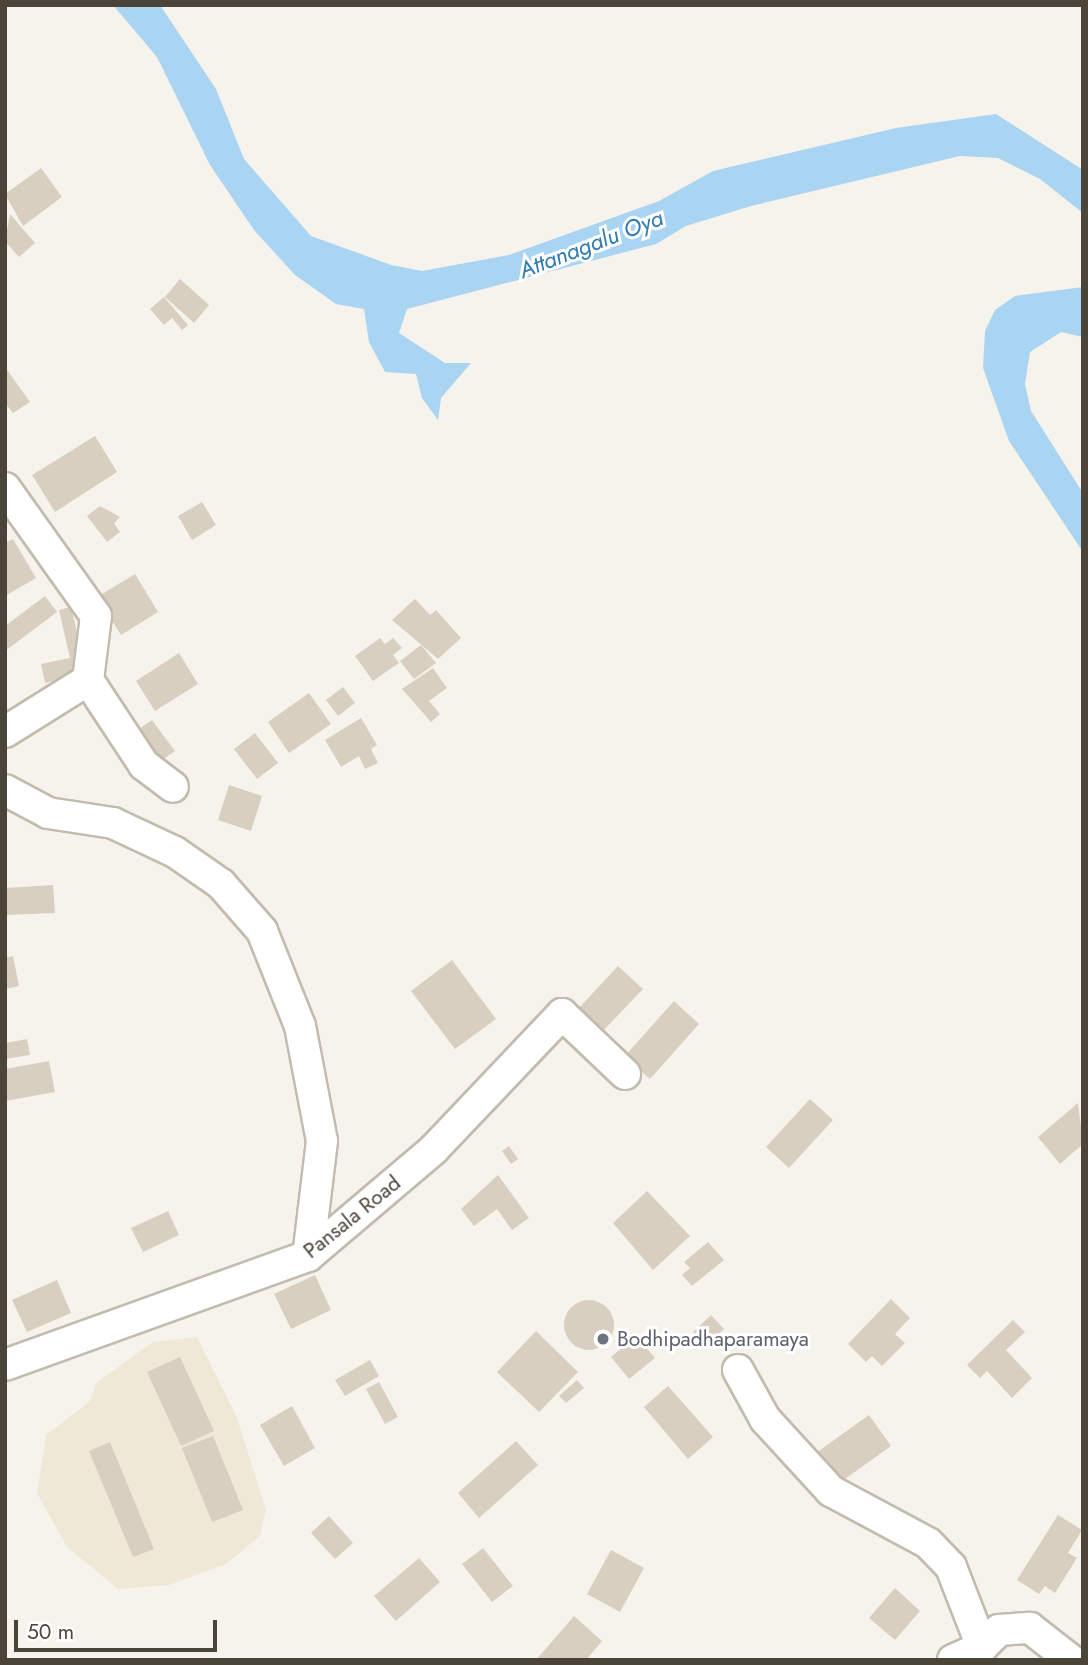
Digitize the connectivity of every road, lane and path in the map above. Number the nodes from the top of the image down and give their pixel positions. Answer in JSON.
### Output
{"nodes":[{"id":1,"x":5,"y":488,"type":"edge"},
{"id":2,"x":88,"y":680,"type":"junction"},
{"id":3,"x":5,"y":732,"type":"edge"},
{"id":4,"x":173,"y":787,"type":"dead end"},
{"id":5,"x":5,"y":790,"type":"edge"},
{"id":6,"x":625,"y":1074,"type":"dead end"},
{"id":7,"x":308,"y":1256,"type":"junction"},
{"id":8,"x":5,"y":1365,"type":"edge"},
{"id":9,"x":738,"y":1370,"type":"dead end"},
{"id":10,"x":982,"y":1647,"type":"junction"},
{"id":11,"x":953,"y":1660,"type":"edge"},
{"id":12,"x":1071,"y":1660,"type":"edge"}],
"edges":[{"from":1,"to":2,"type":"street"},
{"from":2,"to":3,"type":"street"},
{"from":2,"to":4,"type":"street"},
{"from":5,"to":7,"type":"street"},
{"from":6,"to":7,"type":"street","name":"Pansala Road"},
{"from":7,"to":8,"type":"street","name":"Pansala Road"},
{"from":9,"to":10,"type":"street"},
{"from":10,"to":11,"type":"street"},
{"from":10,"to":12,"type":"street"}]}
